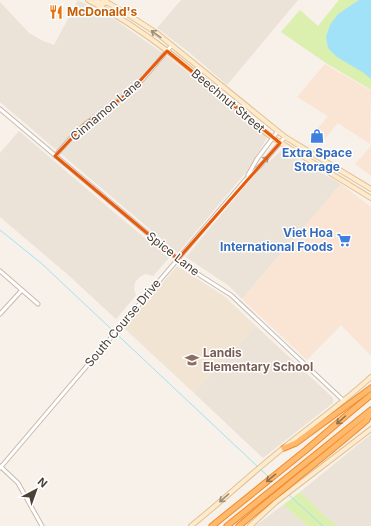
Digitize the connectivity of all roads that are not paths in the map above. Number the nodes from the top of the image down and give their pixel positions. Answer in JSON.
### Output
{"nodes":[{"id":1,"x":90,"y":1,"type":"edge"},
{"id":2,"x":106,"y":1,"type":"edge"},
{"id":3,"x":172,"y":45,"type":"junction"},
{"id":4,"x":167,"y":51,"type":"junction"},
{"id":5,"x":218,"y":82,"type":"junction"},
{"id":6,"x":212,"y":88,"type":"junction"},
{"id":7,"x":0,"y":109,"type":"edge"},
{"id":8,"x":278,"y":131,"type":"junction"},
{"id":9,"x":285,"y":137,"type":"junction"},
{"id":10,"x":272,"y":138,"type":"junction"},
{"id":11,"x":280,"y":143,"type":"junction"},
{"id":12,"x":55,"y":156,"type":"junction"},
{"id":13,"x":349,"y":176,"type":"junction"},
{"id":14,"x":246,"y":178,"type":"junction"},
{"id":15,"x":346,"y":182,"type":"junction"},
{"id":16,"x":371,"y":190,"type":"edge"},
{"id":17,"x":371,"y":198,"type":"edge"},
{"id":18,"x":178,"y":259,"type":"junction"},
{"id":19,"x":0,"y":271,"type":"edge"},
{"id":20,"x":22,"y":290,"type":"junction"},
{"id":21,"x":38,"y":304,"type":"dead end"},
{"id":22,"x":0,"y":314,"type":"edge"},
{"id":23,"x":371,"y":377,"type":"edge"},
{"id":24,"x":371,"y":388,"type":"edge"},
{"id":25,"x":371,"y":395,"type":"edge"},
{"id":26,"x":344,"y":401,"type":"junction"},
{"id":27,"x":370,"y":411,"type":"edge"},
{"id":28,"x":371,"y":429,"type":"edge"},
{"id":29,"x":284,"y":448,"type":"junction"},
{"id":30,"x":0,"y":467,"type":"edge"},
{"id":31,"x":42,"y":526,"type":"edge"},
{"id":32,"x":191,"y":526,"type":"edge"},
{"id":33,"x":212,"y":526,"type":"edge"},
{"id":34,"x":227,"y":526,"type":"edge"},
{"id":35,"x":239,"y":526,"type":"edge"},
{"id":36,"x":250,"y":526,"type":"edge"}],
"edges":[{"from":1,"to":2,"type":"main road"},
{"from":1,"to":4,"type":"main road","name":"Beechnut Street"},
{"from":3,"to":2,"type":"main road","name":"Beechnut Street","one_way":true},
{"from":3,"to":4,"type":"street","name":"Cinnamon Lane"},
{"from":3,"to":5,"type":"main road","name":"Beechnut Street"},
{"from":4,"to":6,"type":"main road","name":"Beechnut Street"},
{"from":4,"to":12,"type":"street","name":"Cinnamon Lane"},
{"from":5,"to":6,"type":"main road"},
{"from":5,"to":8,"type":"main road","name":"Beechnut Street"},
{"from":6,"to":10,"type":"main road","name":"Beechnut Street"},
{"from":7,"to":12,"type":"street","name":"Spice Lane"},
{"from":8,"to":9,"type":"main road","name":"Beechnut Street"},
{"from":8,"to":10,"type":"street","name":"South Course Drive"},
{"from":9,"to":11,"type":"street","name":"South Course Drive"},
{"from":9,"to":13,"type":"main road","name":"Beechnut Street"},
{"from":10,"to":11,"type":"main road","name":"Beechnut Street"},
{"from":10,"to":14,"type":"street","name":"South Course Drive"},
{"from":14,"to":11,"type":"street","name":"South Course Drive","one_way":true},
{"from":11,"to":15,"type":"main road","name":"Beechnut Street"},
{"from":12,"to":18,"type":"street","name":"Spice Lane"},
{"from":13,"to":15,"type":"main road"},
{"from":13,"to":16,"type":"main road","name":"Beechnut Street"},
{"from":14,"to":18,"type":"street","name":"South Course Drive"},
{"from":15,"to":17,"type":"main road","name":"Beechnut Street"},
{"from":18,"to":26,"type":"street","name":"Spice Lane"},
{"from":18,"to":30,"type":"street","name":"South Course Drive"},
{"from":19,"to":20,"type":"street"},
{"from":20,"to":21,"type":"street"},
{"from":20,"to":22,"type":"street"},
{"from":23,"to":26,"type":"main road"},
{"from":24,"to":29,"type":"highway"},
{"from":25,"to":33,"type":"highway","one_way":true},
{"from":26,"to":29,"type":"main road"},
{"from":27,"to":34,"type":"highway"},
{"from":27,"to":35,"type":"highway"},
{"from":28,"to":36,"type":"main road"},
{"from":29,"to":32,"type":"main road","one_way":true},
{"from":30,"to":31,"type":"street"}]}
